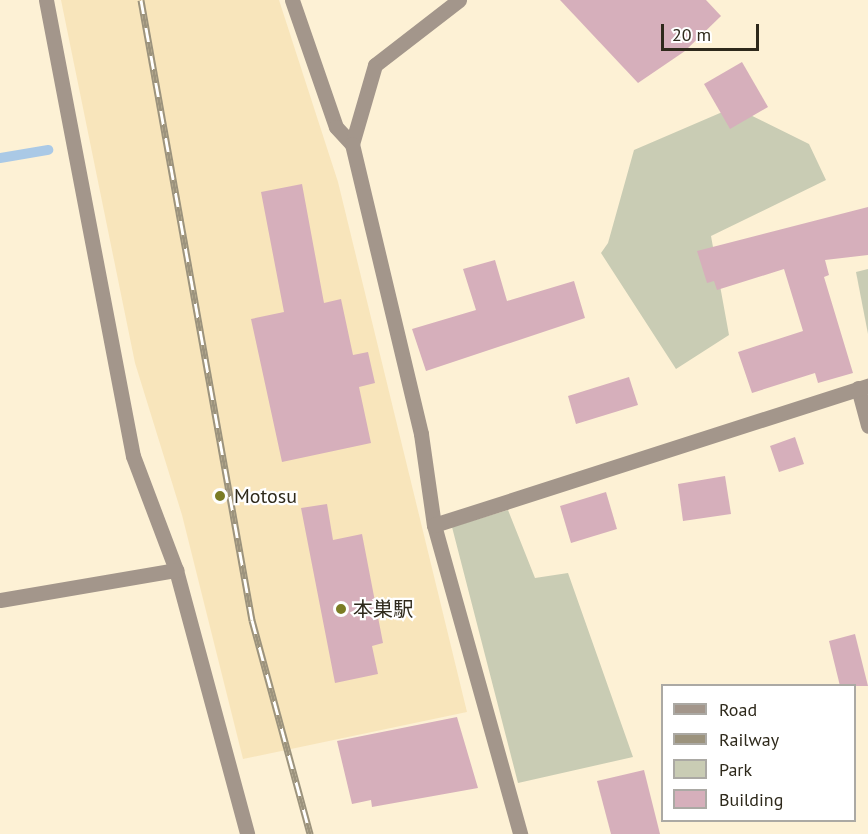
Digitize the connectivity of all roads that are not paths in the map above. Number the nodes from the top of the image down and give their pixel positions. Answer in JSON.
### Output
{"nodes":[{"id":1,"x":46,"y":0,"type":"edge"},
{"id":2,"x":292,"y":0,"type":"edge"},
{"id":3,"x":459,"y":0,"type":"edge"},
{"id":4,"x":352,"y":144,"type":"junction"},
{"id":5,"x":863,"y":387,"type":"edge"},
{"id":6,"x":868,"y":426,"type":"edge"},
{"id":7,"x":434,"y":525,"type":"junction"},
{"id":8,"x":176,"y":570,"type":"junction"},
{"id":9,"x":0,"y":600,"type":"edge"},
{"id":10,"x":247,"y":834,"type":"edge"},
{"id":11,"x":520,"y":834,"type":"edge"}],
"edges":[{"from":1,"to":8,"type":"street"},
{"from":2,"to":4,"type":"street"},
{"from":3,"to":4,"type":"street"},
{"from":4,"to":7,"type":"street"},
{"from":5,"to":6,"type":"street"},
{"from":5,"to":7,"type":"street"},
{"from":7,"to":11,"type":"street"},
{"from":8,"to":9,"type":"street"},
{"from":8,"to":10,"type":"street"}]}
